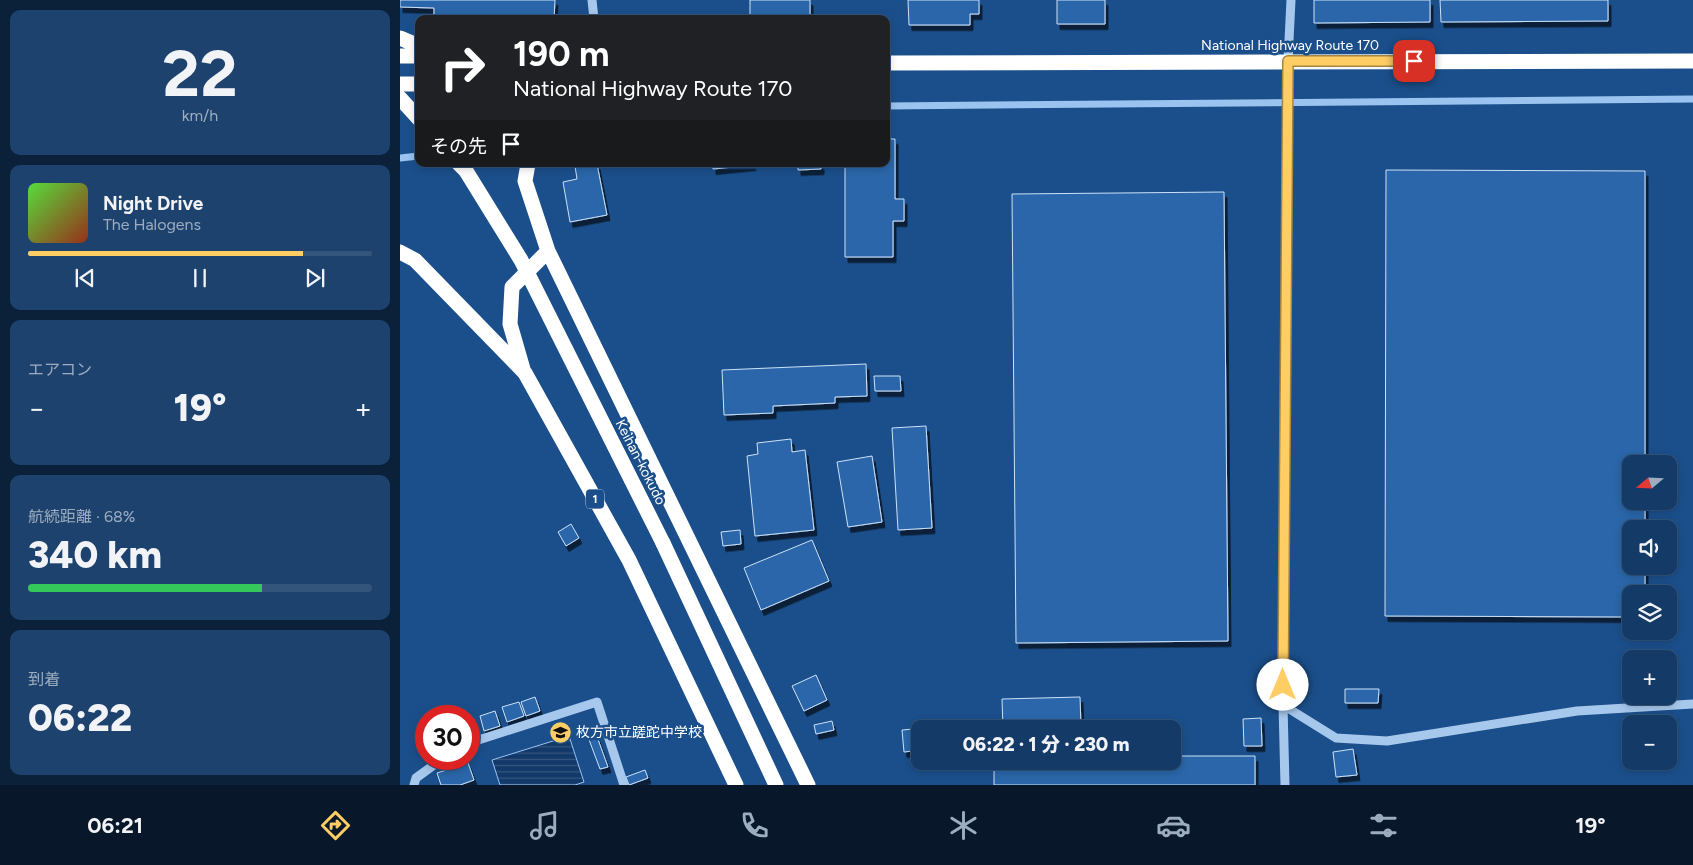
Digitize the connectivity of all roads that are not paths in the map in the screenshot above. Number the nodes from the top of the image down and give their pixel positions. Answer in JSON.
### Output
{"nodes":[{"id":1,"x":592,"y":0,"type":"edge"},
{"id":2,"x":1291,"y":0,"type":"edge"},
{"id":3,"x":594,"y":15,"type":"edge"},
{"id":4,"x":400,"y":38,"type":"edge"},
{"id":5,"x":415,"y":44,"type":"edge"},
{"id":6,"x":400,"y":56,"type":"edge"},
{"id":7,"x":415,"y":56,"type":"edge"},
{"id":8,"x":1288,"y":61,"type":"junction"},
{"id":9,"x":1693,"y":61,"type":"edge"},
{"id":10,"x":890,"y":63,"type":"edge"},
{"id":11,"x":400,"y":84,"type":"edge"},
{"id":12,"x":415,"y":84,"type":"edge"},
{"id":13,"x":400,"y":98,"type":"edge"},
{"id":14,"x":415,"y":115,"type":"edge"},
{"id":15,"x":462,"y":167,"type":"edge"},
{"id":16,"x":527,"y":167,"type":"edge"},
{"id":17,"x":548,"y":251,"type":"junction"},
{"id":18,"x":400,"y":252,"type":"edge"},
{"id":19,"x":524,"y":372,"type":"junction"},
{"id":20,"x":1693,"y":704,"type":"edge"},
{"id":21,"x":1283,"y":705,"type":"junction"},
{"id":22,"x":480,"y":739,"type":"edge"},
{"id":23,"x":427,"y":770,"type":"edge"},
{"id":24,"x":414,"y":785,"type":"edge"},
{"id":25,"x":624,"y":785,"type":"edge"},
{"id":26,"x":736,"y":785,"type":"edge"},
{"id":27,"x":776,"y":785,"type":"edge"},
{"id":28,"x":808,"y":785,"type":"edge"},
{"id":29,"x":1285,"y":785,"type":"edge"}],
"edges":[{"from":1,"to":3,"type":"street"},
{"from":2,"to":8,"type":"street"},
{"from":4,"to":5,"type":"highway"},
{"from":6,"to":7,"type":"highway"},
{"from":8,"to":9,"type":"highway","name":"National Highway Route 170"},
{"from":8,"to":10,"type":"highway","name":"National Highway Route 170"},
{"from":8,"to":21,"type":"street"},
{"from":11,"to":12,"type":"highway"},
{"from":13,"to":14,"type":"highway"},
{"from":15,"to":27,"type":"highway","name":"Keihan-kokudo","bridge":true},
{"from":16,"to":17,"type":"highway"},
{"from":17,"to":19,"type":"highway"},
{"from":17,"to":28,"type":"highway"},
{"from":18,"to":19,"type":"highway","number":"1"},
{"from":19,"to":26,"type":"highway","number":"1"},
{"from":20,"to":21,"type":"street"},
{"from":21,"to":29,"type":"street"},
{"from":22,"to":25,"type":"street"},
{"from":23,"to":24,"type":"street"}]}
